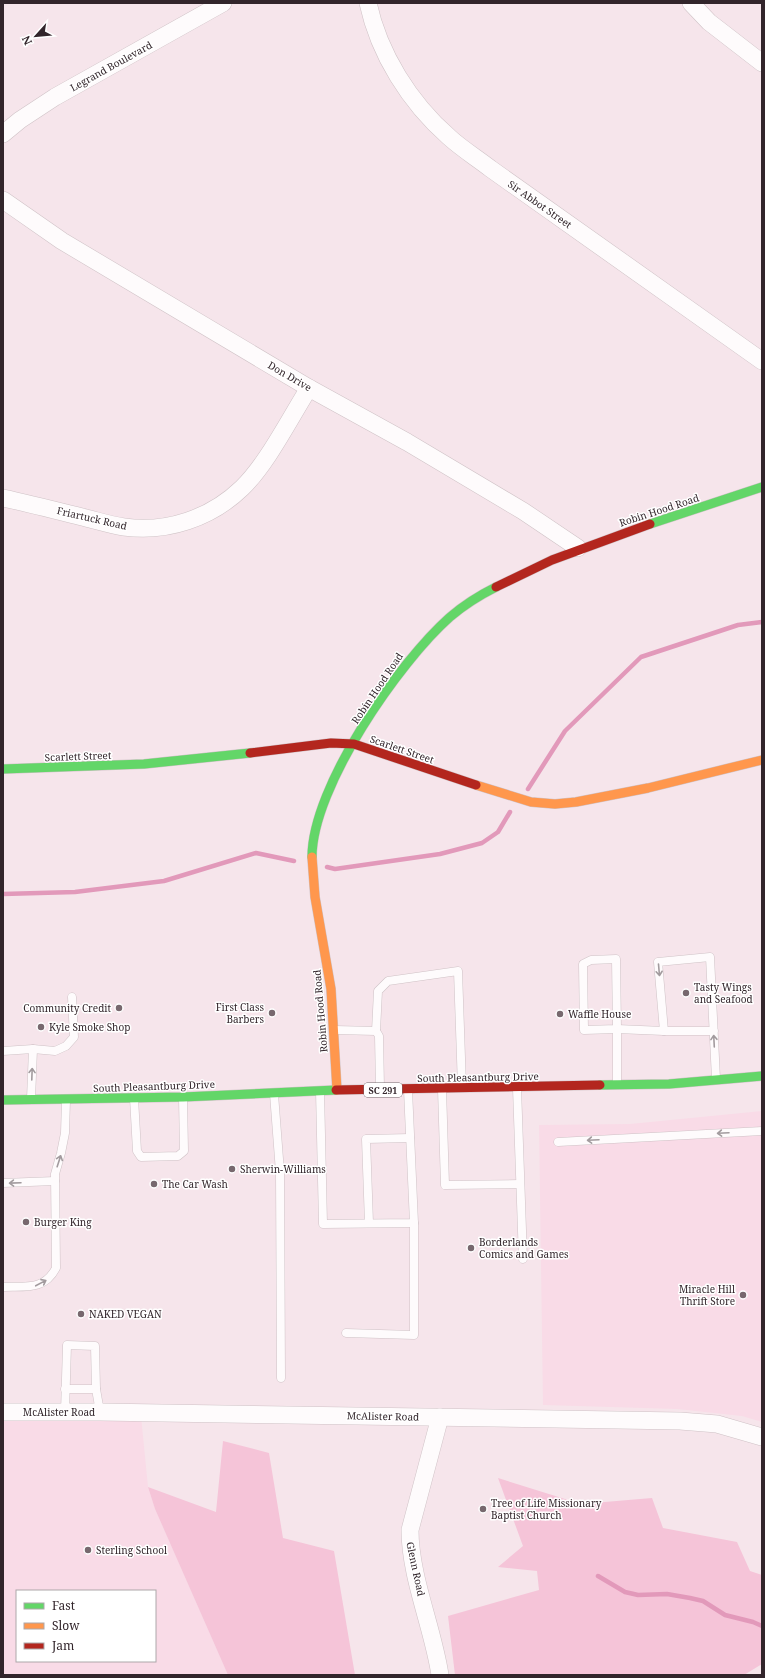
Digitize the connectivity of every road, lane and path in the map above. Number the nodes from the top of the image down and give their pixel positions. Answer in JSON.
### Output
{"nodes":[{"id":1,"x":223,"y":3,"type":"edge"},
{"id":2,"x":368,"y":3,"type":"edge"},
{"id":3,"x":691,"y":3,"type":"edge"},
{"id":4,"x":199,"y":9,"type":"edge"},
{"id":5,"x":762,"y":63,"type":"edge"},
{"id":6,"x":3,"y":134,"type":"edge"},
{"id":7,"x":3,"y":200,"type":"edge"},
{"id":8,"x":762,"y":361,"type":"edge"},
{"id":9,"x":309,"y":388,"type":"junction"},
{"id":10,"x":762,"y":487,"type":"edge"},
{"id":11,"x":3,"y":498,"type":"edge"},
{"id":12,"x":578,"y":548,"type":"junction"},
{"id":13,"x":354,"y":744,"type":"junction"},
{"id":14,"x":762,"y":760,"type":"edge"},
{"id":15,"x":3,"y":770,"type":"edge"},
{"id":16,"x":72,"y":997,"type":"dead end"},
{"id":17,"x":617,"y":1029,"type":"junction"},
{"id":18,"x":333,"y":1030,"type":"junction"},
{"id":19,"x":376,"y":1031,"type":"junction"},
{"id":20,"x":664,"y":1031,"type":"junction"},
{"id":21,"x":714,"y":1031,"type":"junction"},
{"id":22,"x":33,"y":1049,"type":"junction"},
{"id":23,"x":3,"y":1051,"type":"edge"},
{"id":24,"x":762,"y":1076,"type":"edge"},
{"id":25,"x":716,"y":1080,"type":"junction"},
{"id":26,"x":617,"y":1085,"type":"junction"},
{"id":27,"x":517,"y":1087,"type":"junction"},
{"id":28,"x":442,"y":1088,"type":"junction"},
{"id":29,"x":462,"y":1088,"type":"junction"},
{"id":30,"x":408,"y":1089,"type":"junction"},
{"id":31,"x":337,"y":1090,"type":"junction"},
{"id":32,"x":380,"y":1090,"type":"junction"},
{"id":33,"x":320,"y":1091,"type":"junction"},
{"id":34,"x":274,"y":1093,"type":"junction"},
{"id":35,"x":183,"y":1097,"type":"junction"},
{"id":36,"x":134,"y":1098,"type":"junction"},
{"id":37,"x":31,"y":1099,"type":"junction"},
{"id":38,"x":66,"y":1099,"type":"junction"},
{"id":39,"x":3,"y":1100,"type":"edge"},
{"id":40,"x":762,"y":1131,"type":"edge"},
{"id":41,"x":410,"y":1138,"type":"junction"},
{"id":42,"x":558,"y":1142,"type":"dead end"},
{"id":43,"x":55,"y":1181,"type":"junction"},
{"id":44,"x":3,"y":1183,"type":"edge"},
{"id":45,"x":520,"y":1184,"type":"junction"},
{"id":46,"x":368,"y":1223,"type":"junction"},
{"id":47,"x":414,"y":1223,"type":"junction"},
{"id":48,"x":523,"y":1259,"type":"dead end"},
{"id":49,"x":3,"y":1287,"type":"edge"},
{"id":50,"x":346,"y":1333,"type":"dead end"},
{"id":51,"x":281,"y":1378,"type":"dead end"},
{"id":52,"x":65,"y":1389,"type":"junction"},
{"id":53,"x":96,"y":1389,"type":"junction"},
{"id":54,"x":3,"y":1412,"type":"edge"},
{"id":55,"x":64,"y":1412,"type":"junction"},
{"id":56,"x":100,"y":1412,"type":"junction"},
{"id":57,"x":440,"y":1417,"type":"junction"},
{"id":58,"x":762,"y":1436,"type":"edge"},
{"id":59,"x":440,"y":1675,"type":"edge"}],
"edges":[{"from":1,"to":4,"type":"street","name":"Legrand Boulevard"},
{"from":2,"to":8,"type":"street","name":"Sir Abbot Street"},
{"from":3,"to":5,"type":"street"},
{"from":4,"to":6,"type":"street","name":"Legrand Boulevard"},
{"from":7,"to":9,"type":"street","name":"Don Drive"},
{"from":9,"to":11,"type":"street","name":"Friartuck Road"},
{"from":9,"to":12,"type":"street","name":"Don Drive"},
{"from":10,"to":12,"type":"street","name":"Robin Hood Road"},
{"from":12,"to":13,"type":"street","name":"Robin Hood Road"},
{"from":13,"to":14,"type":"street","name":"Scarlett Street"},
{"from":13,"to":15,"type":"street","name":"Scarlett Street"},
{"from":13,"to":18,"type":"street","name":"Robin Hood Road"},
{"from":16,"to":22,"type":"lane"},
{"from":17,"to":17,"type":"lane"},
{"from":17,"to":20,"type":"lane"},
{"from":17,"to":26,"type":"lane"},
{"from":18,"to":19,"type":"lane"},
{"from":18,"to":31,"type":"street","name":"Robin Hood Road"},
{"from":19,"to":29,"type":"lane"},
{"from":19,"to":32,"type":"lane"},
{"from":20,"to":21,"type":"lane"},
{"from":21,"to":20,"type":"lane","one_way":true},
{"from":25,"to":21,"type":"lane","one_way":true},
{"from":22,"to":23,"type":"lane"},
{"from":37,"to":22,"type":"lane","one_way":true},
{"from":24,"to":25,"type":"street","name":"South Pleasantburg Drive","number":"SC 291"},
{"from":25,"to":26,"type":"street","name":"South Pleasantburg Drive","number":"SC 291"},
{"from":26,"to":27,"type":"street","name":"South Pleasantburg Drive","number":"SC 291"},
{"from":27,"to":29,"type":"street","name":"South Pleasantburg Drive","number":"SC 291"},
{"from":27,"to":45,"type":"lane"},
{"from":28,"to":29,"type":"street","name":"South Pleasantburg Drive","number":"SC 291"},
{"from":28,"to":30,"type":"street","name":"South Pleasantburg Drive","number":"SC 291"},
{"from":28,"to":45,"type":"lane"},
{"from":30,"to":32,"type":"street","name":"South Pleasantburg Drive","number":"SC 291"},
{"from":30,"to":41,"type":"lane"},
{"from":31,"to":32,"type":"street","name":"South Pleasantburg Drive","number":"SC 291"},
{"from":31,"to":33,"type":"street","name":"South Pleasantburg Drive","number":"SC 291"},
{"from":33,"to":34,"type":"street","name":"South Pleasantburg Drive","number":"SC 291"},
{"from":33,"to":46,"type":"lane"},
{"from":34,"to":35,"type":"street","name":"South Pleasantburg Drive","number":"SC 291"},
{"from":34,"to":51,"type":"lane"},
{"from":35,"to":36,"type":"street","name":"South Pleasantburg Drive","number":"SC 291"},
{"from":35,"to":36,"type":"lane"},
{"from":36,"to":38,"type":"street","name":"South Pleasantburg Drive","number":"SC 291"},
{"from":37,"to":38,"type":"street","name":"South Pleasantburg Drive","number":"SC 291"},
{"from":37,"to":39,"type":"street","name":"South Pleasantburg Drive","number":"SC 291"},
{"from":43,"to":38,"type":"lane","one_way":true},
{"from":40,"to":42,"type":"lane","one_way":true},
{"from":41,"to":46,"type":"lane"},
{"from":41,"to":47,"type":"lane"},
{"from":43,"to":44,"type":"lane","one_way":true},
{"from":49,"to":43,"type":"lane","one_way":true},
{"from":45,"to":48,"type":"lane"},
{"from":46,"to":47,"type":"lane"},
{"from":47,"to":50,"type":"lane"},
{"from":52,"to":53,"type":"lane"},
{"from":52,"to":53,"type":"lane"},
{"from":52,"to":55,"type":"lane"},
{"from":53,"to":56,"type":"lane"},
{"from":54,"to":55,"type":"street","name":"McAlister Road"},
{"from":55,"to":56,"type":"street","name":"McAlister Road"},
{"from":56,"to":57,"type":"street","name":"McAlister Road"},
{"from":57,"to":58,"type":"street","name":"McAlister Road"},
{"from":57,"to":59,"type":"street","name":"Glenn Road"}]}
